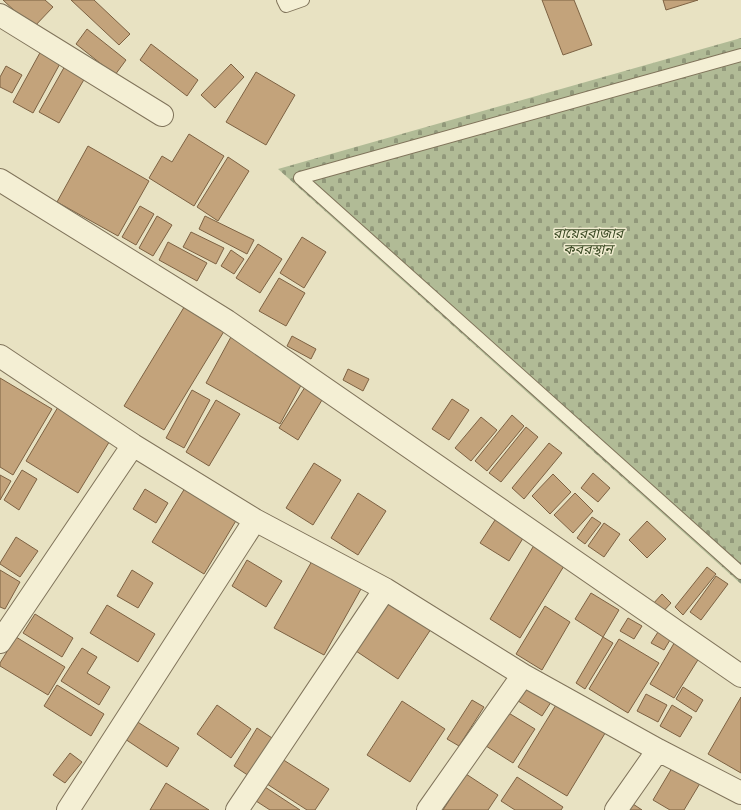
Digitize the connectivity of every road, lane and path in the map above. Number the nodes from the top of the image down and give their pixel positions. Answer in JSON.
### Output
{"nodes":[{"id":1,"x":284,"y":0,"type":"edge"},
{"id":2,"x":303,"y":0,"type":"edge"},
{"id":3,"x":0,"y":15,"type":"edge"},
{"id":4,"x":741,"y":55,"type":"edge"},
{"id":5,"x":162,"y":115,"type":"dead end"},
{"id":6,"x":0,"y":180,"type":"edge"},
{"id":7,"x":0,"y":356,"type":"edge"},
{"id":8,"x":133,"y":445,"type":"junction"},
{"id":9,"x":254,"y":520,"type":"junction"},
{"id":10,"x":741,"y":573,"type":"edge"},
{"id":11,"x":385,"y":588,"type":"junction"},
{"id":12,"x":0,"y":642,"type":"edge"},
{"id":13,"x":523,"y":675,"type":"junction"},
{"id":14,"x":741,"y":676,"type":"edge"},
{"id":15,"x":658,"y":750,"type":"junction"},
{"id":16,"x":740,"y":790,"type":"edge"},
{"id":17,"x":68,"y":810,"type":"edge"},
{"id":18,"x":237,"y":810,"type":"edge"},
{"id":19,"x":428,"y":810,"type":"edge"},
{"id":20,"x":616,"y":810,"type":"edge"}],
"edges":[{"from":1,"to":2,"type":"lane"},
{"from":3,"to":5,"type":"street"},
{"from":4,"to":10,"type":"lane"},
{"from":6,"to":14,"type":"street"},
{"from":7,"to":8,"type":"street"},
{"from":8,"to":9,"type":"street"},
{"from":8,"to":12,"type":"street"},
{"from":9,"to":11,"type":"street"},
{"from":9,"to":17,"type":"street"},
{"from":11,"to":13,"type":"street"},
{"from":11,"to":18,"type":"street"},
{"from":13,"to":15,"type":"street"},
{"from":13,"to":19,"type":"street"},
{"from":15,"to":16,"type":"street"},
{"from":15,"to":20,"type":"street"}]}
